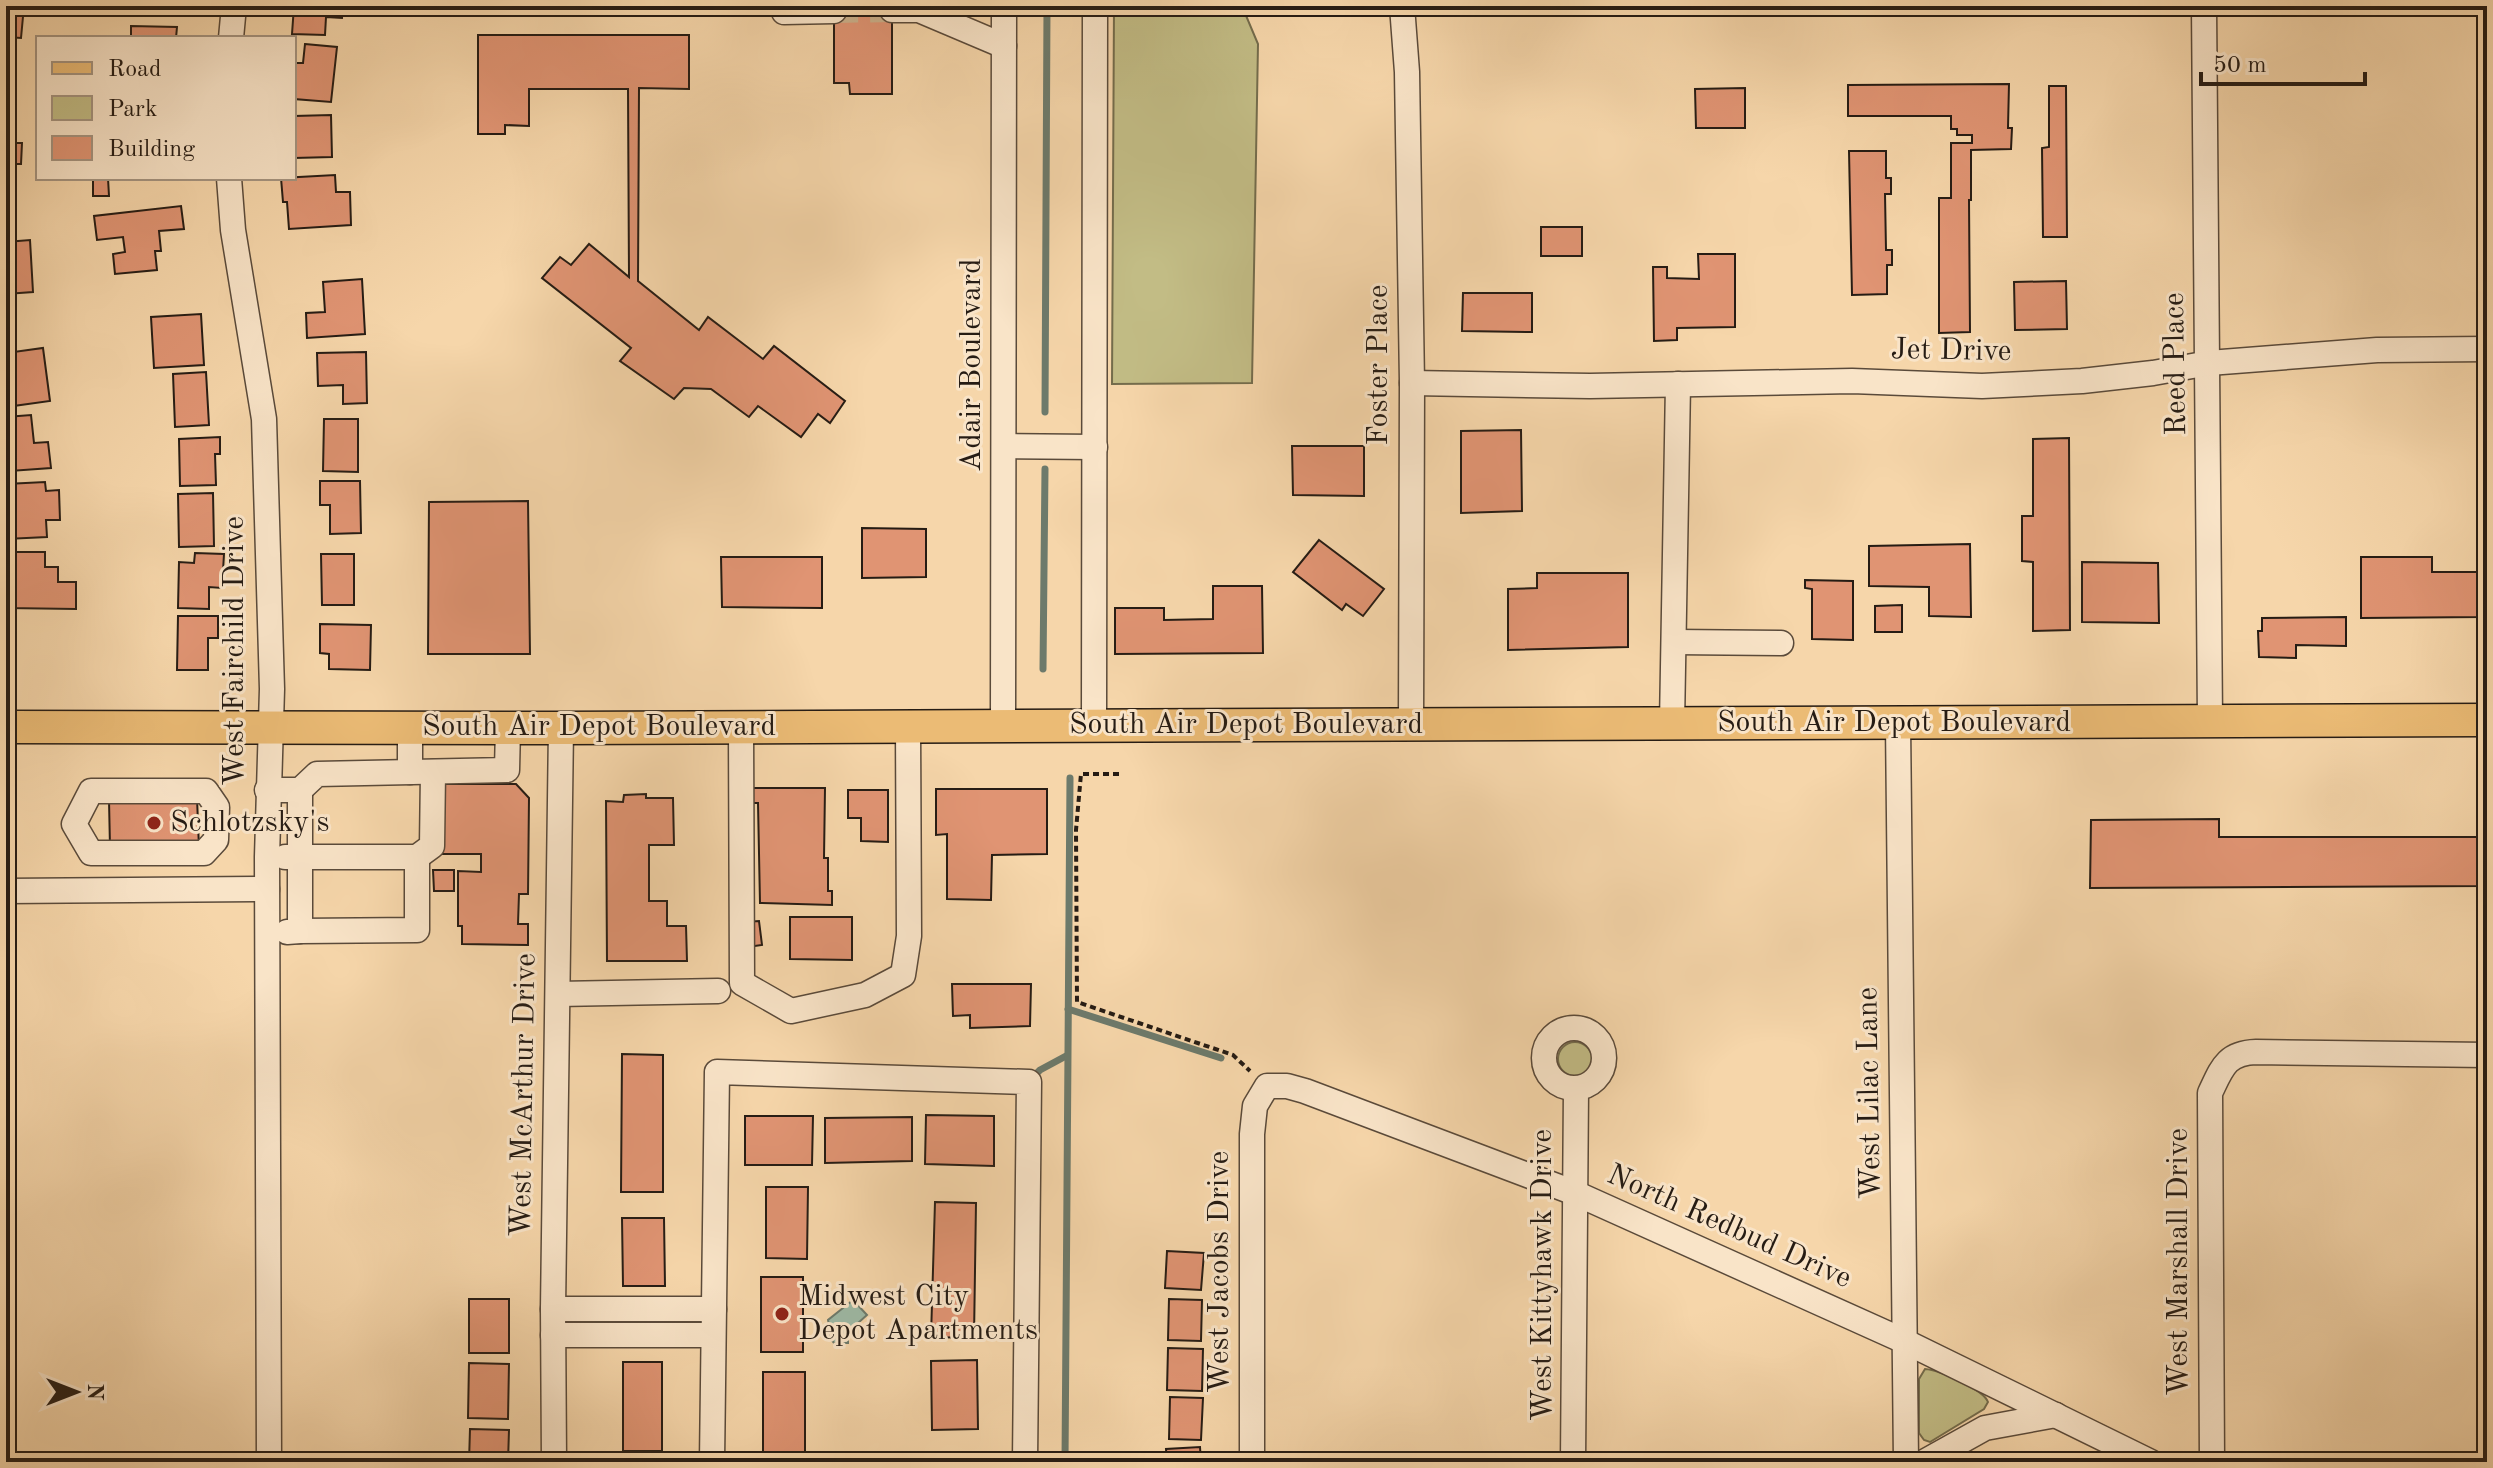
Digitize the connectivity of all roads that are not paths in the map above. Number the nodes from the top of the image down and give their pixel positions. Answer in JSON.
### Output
{"nodes":[{"id":1,"x":234,"y":6,"type":"edge"},
{"id":2,"x":1004,"y":6,"type":"edge"},
{"id":3,"x":1095,"y":6,"type":"edge"},
{"id":4,"x":1402,"y":6,"type":"edge"},
{"id":5,"x":2204,"y":6,"type":"edge"},
{"id":6,"x":892,"y":10,"type":"dead end"},
{"id":7,"x":834,"y":11,"type":"dead end"},
{"id":8,"x":784,"y":12,"type":"dead end"},
{"id":9,"x":231,"y":36,"type":"edge"},
{"id":10,"x":1004,"y":46,"type":"junction"},
{"id":11,"x":229,"y":180,"type":"edge"},
{"id":12,"x":2487,"y":349,"type":"edge"},
{"id":13,"x":2209,"y":363,"type":"junction"},
{"id":14,"x":1412,"y":383,"type":"junction"},
{"id":15,"x":1678,"y":384,"type":"junction"},
{"id":16,"x":1004,"y":446,"type":"junction"},
{"id":17,"x":1095,"y":447,"type":"junction"},
{"id":18,"x":1674,"y":642,"type":"junction"},
{"id":19,"x":1781,"y":643,"type":"dead end"},
{"id":20,"x":2487,"y":720,"type":"edge"},
{"id":21,"x":2210,"y":721,"type":"junction"},
{"id":22,"x":1898,"y":723,"type":"junction"},
{"id":23,"x":1672,"y":724,"type":"junction"},
{"id":24,"x":1003,"y":725,"type":"junction"},
{"id":25,"x":1094,"y":725,"type":"junction"},
{"id":26,"x":1411,"y":725,"type":"junction"},
{"id":27,"x":269,"y":726,"type":"junction"},
{"id":28,"x":908,"y":726,"type":"junction"},
{"id":29,"x":6,"y":727,"type":"edge"},
{"id":30,"x":410,"y":727,"type":"junction"},
{"id":31,"x":741,"y":727,"type":"junction"},
{"id":32,"x":508,"y":728,"type":"junction"},
{"id":33,"x":561,"y":728,"type":"junction"},
{"id":34,"x":421,"y":772,"type":"junction"},
{"id":35,"x":267,"y":790,"type":"junction"},
{"id":36,"x":300,"y":790,"type":"junction"},
{"id":37,"x":74,"y":824,"type":"joint"},
{"id":38,"x":267,"y":857,"type":"junction"},
{"id":39,"x":300,"y":857,"type":"junction"},
{"id":40,"x":417,"y":857,"type":"junction"},
{"id":41,"x":267,"y":889,"type":"junction"},
{"id":42,"x":6,"y":891,"type":"edge"},
{"id":43,"x":300,"y":931,"type":"junction"},
{"id":44,"x":267,"y":932,"type":"junction"},
{"id":45,"x":718,"y":991,"type":"dead end"},
{"id":46,"x":558,"y":994,"type":"junction"},
{"id":47,"x":2487,"y":1055,"type":"edge"},
{"id":48,"x":1267,"y":1086,"type":"joint"},
{"id":49,"x":1576,"y":1089,"type":"dead end"},
{"id":50,"x":1575,"y":1193,"type":"junction"},
{"id":51,"x":553,"y":1309,"type":"junction"},
{"id":52,"x":714,"y":1309,"type":"junction"},
{"id":53,"x":553,"y":1335,"type":"junction"},
{"id":54,"x":713,"y":1335,"type":"junction"},
{"id":55,"x":1904,"y":1341,"type":"junction"},
{"id":56,"x":2057,"y":1415,"type":"junction"},
{"id":57,"x":269,"y":1462,"type":"edge"},
{"id":58,"x":554,"y":1462,"type":"edge"},
{"id":59,"x":712,"y":1462,"type":"edge"},
{"id":60,"x":1025,"y":1462,"type":"edge"},
{"id":61,"x":1252,"y":1462,"type":"edge"},
{"id":62,"x":1573,"y":1462,"type":"edge"},
{"id":63,"x":1906,"y":1462,"type":"edge"},
{"id":64,"x":1924,"y":1462,"type":"edge"},
{"id":65,"x":2151,"y":1462,"type":"edge"},
{"id":66,"x":2212,"y":1462,"type":"edge"}],
"edges":[{"from":1,"to":9,"type":"street"},
{"from":2,"to":10,"type":"street","name":"Adair Boulevard"},
{"from":3,"to":17,"type":"street"},
{"from":4,"to":14,"type":"street","name":"Foster Place"},
{"from":5,"to":13,"type":"street","name":"Reed Place"},
{"from":6,"to":10,"type":"street"},
{"from":7,"to":8,"type":"street"},
{"from":10,"to":16,"type":"street","name":"Adair Boulevard"},
{"from":11,"to":27,"type":"street","name":"West Fairchild Drive"},
{"from":12,"to":13,"type":"street","name":"Jet Drive"},
{"from":13,"to":15,"type":"street","name":"Jet Drive"},
{"from":13,"to":21,"type":"street","name":"Reed Place"},
{"from":14,"to":15,"type":"street","name":"Jet Drive"},
{"from":14,"to":26,"type":"street","name":"Foster Place"},
{"from":15,"to":18,"type":"street"},
{"from":16,"to":17,"type":"street"},
{"from":16,"to":24,"type":"street","name":"Adair Boulevard"},
{"from":17,"to":25,"type":"street"},
{"from":18,"to":19,"type":"street"},
{"from":18,"to":23,"type":"street"},
{"from":20,"to":21,"type":"main road","name":"South Air Depot Boulevard"},
{"from":21,"to":22,"type":"main road","name":"South Air Depot Boulevard"},
{"from":22,"to":23,"type":"main road","name":"South Air Depot Boulevard"},
{"from":22,"to":55,"type":"street","name":"West Lilac Lane"},
{"from":23,"to":26,"type":"main road","name":"South Air Depot Boulevard"},
{"from":24,"to":25,"type":"main road","name":"South Air Depot Boulevard"},
{"from":24,"to":28,"type":"main road","name":"South Air Depot Boulevard"},
{"from":25,"to":26,"type":"main road","name":"South Air Depot Boulevard"},
{"from":27,"to":29,"type":"main road","name":"South Air Depot Boulevard"},
{"from":27,"to":30,"type":"main road","name":"South Air Depot Boulevard"},
{"from":27,"to":35,"type":"street","name":"West Fairchild Drive"},
{"from":28,"to":31,"type":"main road","name":"South Air Depot Boulevard"},
{"from":28,"to":31,"type":"street"},
{"from":30,"to":32,"type":"main road","name":"South Air Depot Boulevard"},
{"from":30,"to":34,"type":"street"},
{"from":31,"to":33,"type":"main road","name":"South Air Depot Boulevard"},
{"from":32,"to":33,"type":"main road","name":"South Air Depot Boulevard"},
{"from":32,"to":34,"type":"street"},
{"from":33,"to":46,"type":"street","name":"West McArthur Drive"},
{"from":34,"to":36,"type":"street"},
{"from":34,"to":40,"type":"street"},
{"from":35,"to":36,"type":"street"},
{"from":35,"to":38,"type":"street","name":"West Fairchild Drive"},
{"from":36,"to":39,"type":"street"},
{"from":37,"to":37,"type":"street"},
{"from":38,"to":39,"type":"street"},
{"from":38,"to":41,"type":"street","name":"West Fairchild Drive"},
{"from":39,"to":40,"type":"street"},
{"from":39,"to":43,"type":"street"},
{"from":40,"to":43,"type":"street"},
{"from":41,"to":42,"type":"street"},
{"from":41,"to":44,"type":"street","name":"West Fairchild Drive"},
{"from":43,"to":44,"type":"street"},
{"from":44,"to":57,"type":"street","name":"West Fairchild Drive"},
{"from":45,"to":46,"type":"street"},
{"from":46,"to":51,"type":"street","name":"West McArthur Drive"},
{"from":47,"to":66,"type":"street","name":"West Marshall Drive"},
{"from":48,"to":50,"type":"street","name":"North Redbud Drive"},
{"from":48,"to":61,"type":"street","name":"West Jacobs Drive"},
{"from":49,"to":50,"type":"street","name":"West Kittyhawk Drive"},
{"from":50,"to":55,"type":"street","name":"North Redbud Drive"},
{"from":50,"to":62,"type":"street","name":"West Kittyhawk Drive"},
{"from":51,"to":52,"type":"street"},
{"from":51,"to":53,"type":"street","name":"West McArthur Drive"},
{"from":52,"to":54,"type":"street"},
{"from":52,"to":60,"type":"street"},
{"from":53,"to":54,"type":"street"},
{"from":53,"to":58,"type":"street","name":"West McArthur Drive"},
{"from":54,"to":59,"type":"street"},
{"from":55,"to":56,"type":"street","name":"North Redbud Drive"},
{"from":55,"to":63,"type":"street","name":"West Lilac Lane"},
{"from":56,"to":64,"type":"street"},
{"from":56,"to":65,"type":"street","name":"North Redbud Drive"}]}
